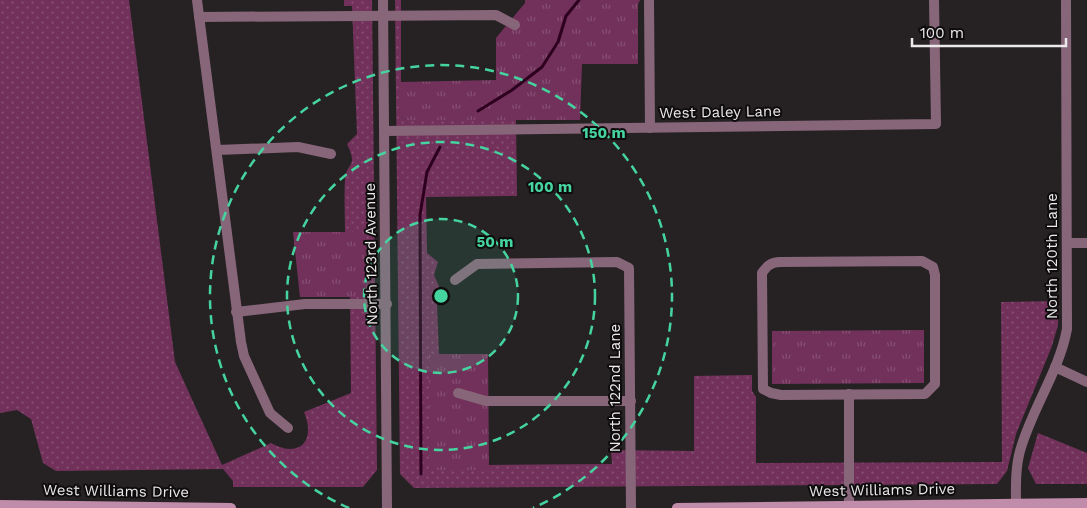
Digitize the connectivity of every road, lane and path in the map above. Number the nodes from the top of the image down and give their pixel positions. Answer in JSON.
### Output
{"nodes":[{"id":1,"x":197,"y":0,"type":"edge"},
{"id":2,"x":383,"y":0,"type":"edge"},
{"id":3,"x":649,"y":0,"type":"edge"},
{"id":4,"x":934,"y":0,"type":"edge"},
{"id":5,"x":1066,"y":0,"type":"edge"},
{"id":6,"x":383,"y":16,"type":"junction"},
{"id":7,"x":199,"y":17,"type":"junction"},
{"id":8,"x":515,"y":24,"type":"dead end"},
{"id":9,"x":650,"y":128,"type":"junction"},
{"id":10,"x":384,"y":131,"type":"junction"},
{"id":11,"x":217,"y":150,"type":"junction"},
{"id":12,"x":331,"y":154,"type":"dead end"},
{"id":13,"x":1067,"y":243,"type":"junction"},
{"id":14,"x":1087,"y":243,"type":"edge"},
{"id":15,"x":456,"y":280,"type":"dead end"},
{"id":16,"x":387,"y":304,"type":"junction"},
{"id":17,"x":236,"y":312,"type":"junction"},
{"id":18,"x":1055,"y":367,"type":"junction"},
{"id":19,"x":1087,"y":382,"type":"edge"},
{"id":20,"x":458,"y":393,"type":"dead end"},
{"id":21,"x":849,"y":394,"type":"junction"},
{"id":22,"x":631,"y":401,"type":"junction"},
{"id":23,"x":288,"y":428,"type":"dead end"},
{"id":24,"x":1087,"y":503,"type":"edge"},
{"id":25,"x":0,"y":505,"type":"edge"},
{"id":26,"x":849,"y":505,"type":"junction"},
{"id":27,"x":1016,"y":506,"type":"edge"},
{"id":28,"x":231,"y":508,"type":"edge"},
{"id":29,"x":387,"y":508,"type":"edge"},
{"id":30,"x":631,"y":508,"type":"edge"},
{"id":31,"x":677,"y":508,"type":"edge"}],
"edges":[{"from":1,"to":7,"type":"street"},
{"from":2,"to":6,"type":"street","name":"North 123rd Avenue"},
{"from":3,"to":9,"type":"street"},
{"from":4,"to":9,"type":"street","name":"West Daley Lane"},
{"from":5,"to":13,"type":"street","name":"North 120th Lane"},
{"from":6,"to":7,"type":"street"},
{"from":6,"to":8,"type":"street"},
{"from":6,"to":10,"type":"street","name":"North 123rd Avenue"},
{"from":7,"to":11,"type":"street"},
{"from":9,"to":10,"type":"street","name":"West Daley Lane"},
{"from":10,"to":16,"type":"street","name":"North 123rd Avenue"},
{"from":11,"to":12,"type":"street"},
{"from":11,"to":17,"type":"street"},
{"from":13,"to":14,"type":"street"},
{"from":13,"to":18,"type":"street","name":"North 120th Lane"},
{"from":15,"to":22,"type":"street","name":"North 122nd Lane"},
{"from":16,"to":17,"type":"street"},
{"from":16,"to":29,"type":"street","name":"North 123rd Avenue"},
{"from":17,"to":23,"type":"street"},
{"from":18,"to":19,"type":"street"},
{"from":18,"to":27,"type":"street","name":"North 120th Lane"},
{"from":20,"to":22,"type":"street"},
{"from":21,"to":21,"type":"street"},
{"from":21,"to":26,"type":"street"},
{"from":22,"to":30,"type":"street","name":"North 122nd Lane"},
{"from":24,"to":27,"type":"main road","name":"West Williams Drive"},
{"from":25,"to":28,"type":"main road","name":"West Williams Drive"},
{"from":26,"to":27,"type":"main road","name":"West Williams Drive"},
{"from":26,"to":31,"type":"main road","name":"West Williams Drive"}]}
